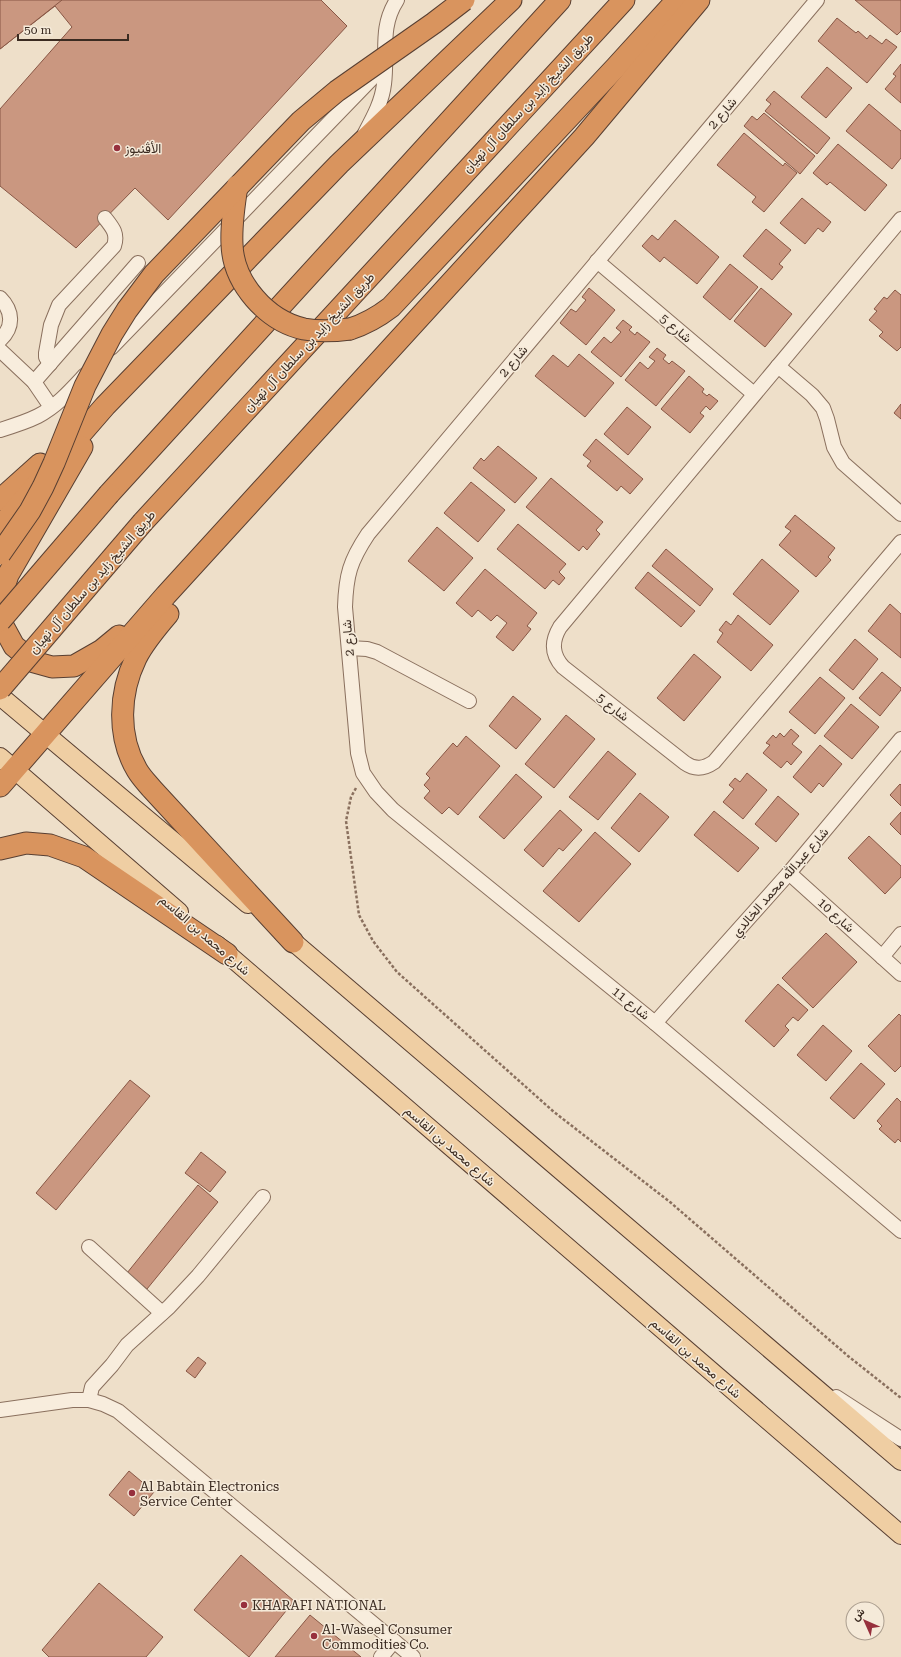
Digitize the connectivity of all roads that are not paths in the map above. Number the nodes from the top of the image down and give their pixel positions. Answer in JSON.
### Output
{"nodes":[{"id":1,"x":397,"y":0,"type":"edge"},
{"id":2,"x":449,"y":0,"type":"edge"},
{"id":3,"x":464,"y":0,"type":"edge"},
{"id":4,"x":511,"y":0,"type":"edge"},
{"id":5,"x":560,"y":0,"type":"edge"},
{"id":6,"x":624,"y":0,"type":"edge"},
{"id":7,"x":676,"y":0,"type":"edge"},
{"id":8,"x":699,"y":0,"type":"edge"},
{"id":9,"x":817,"y":0,"type":"edge"},
{"id":10,"x":385,"y":66,"type":"junction"},
{"id":11,"x":360,"y":144,"type":"junction"},
{"id":12,"x":237,"y":186,"type":"junction"},
{"id":13,"x":105,"y":218,"type":"dead end"},
{"id":14,"x":901,"y":219,"type":"edge"},
{"id":15,"x":597,"y":261,"type":"junction"},
{"id":16,"x":138,"y":263,"type":"dead end"},
{"id":17,"x":0,"y":298,"type":"edge"},
{"id":18,"x":0,"y":340,"type":"edge"},
{"id":19,"x":0,"y":350,"type":"edge"},
{"id":20,"x":50,"y":364,"type":"junction"},
{"id":21,"x":778,"y":366,"type":"junction"},
{"id":22,"x":34,"y":382,"type":"junction"},
{"id":23,"x":754,"y":394,"type":"junction"},
{"id":24,"x":105,"y":406,"type":"junction"},
{"id":25,"x":52,"y":408,"type":"junction"},
{"id":26,"x":326,"y":418,"type":"junction"},
{"id":27,"x":0,"y":430,"type":"edge"},
{"id":28,"x":0,"y":500,"type":"edge"},
{"id":29,"x":901,"y":514,"type":"edge"},
{"id":30,"x":0,"y":527,"type":"edge"},
{"id":31,"x":901,"y":542,"type":"edge"},
{"id":32,"x":0,"y":554,"type":"edge"},
{"id":33,"x":166,"y":595,"type":"junction"},
{"id":34,"x":0,"y":599,"type":"edge"},
{"id":35,"x":0,"y":604,"type":"edge"},
{"id":36,"x":0,"y":620,"type":"edge"},
{"id":37,"x":349,"y":648,"type":"junction"},
{"id":38,"x":0,"y":689,"type":"edge"},
{"id":39,"x":0,"y":696,"type":"edge"},
{"id":40,"x":469,"y":701,"type":"dead end"},
{"id":41,"x":46,"y":734,"type":"junction"},
{"id":42,"x":901,"y":738,"type":"edge"},
{"id":43,"x":7,"y":763,"type":"edge"},
{"id":44,"x":363,"y":773,"type":"joint"},
{"id":45,"x":0,"y":786,"type":"edge"},
{"id":46,"x":0,"y":849,"type":"edge"},
{"id":47,"x":789,"y":873,"type":"junction"},
{"id":48,"x":901,"y":934,"type":"edge"},
{"id":49,"x":293,"y":942,"type":"junction"},
{"id":50,"x":227,"y":954,"type":"junction"},
{"id":51,"x":882,"y":957,"type":"junction"},
{"id":52,"x":901,"y":974,"type":"edge"},
{"id":53,"x":655,"y":1023,"type":"junction"},
{"id":54,"x":263,"y":1197,"type":"dead end"},
{"id":55,"x":901,"y":1231,"type":"edge"},
{"id":56,"x":89,"y":1247,"type":"dead end"},
{"id":57,"x":162,"y":1313,"type":"junction"},
{"id":58,"x":798,"y":1373,"type":"junction"},
{"id":59,"x":89,"y":1400,"type":"junction"},
{"id":60,"x":0,"y":1410,"type":"edge"},
{"id":61,"x":901,"y":1438,"type":"edge"},
{"id":62,"x":901,"y":1461,"type":"edge"},
{"id":63,"x":901,"y":1535,"type":"edge"},
{"id":64,"x":394,"y":1641,"type":"junction"},
{"id":65,"x":381,"y":1657,"type":"edge"},
{"id":66,"x":413,"y":1657,"type":"edge"}],
"edges":[{"from":1,"to":10,"type":"street"},
{"from":2,"to":10,"type":"street"},
{"from":3,"to":12,"type":"highway","bridge":true},
{"from":4,"to":11,"type":"highway"},
{"from":5,"to":36,"type":"highway","bridge":true},
{"from":6,"to":38,"type":"highway","name":"طريق الشيخ زايد بن سلطان آل نهيان","bridge":true},
{"from":7,"to":12,"type":"highway","bridge":true},
{"from":8,"to":26,"type":"highway"},
{"from":9,"to":15,"type":"street","name":"شارع 2"},
{"from":10,"to":11,"type":"street"},
{"from":10,"to":25,"type":"street"},
{"from":11,"to":24,"type":"highway"},
{"from":12,"to":32,"type":"highway","bridge":true},
{"from":13,"to":20,"type":"street"},
{"from":14,"to":21,"type":"street","name":"شارع 5"},
{"from":15,"to":23,"type":"street","name":"شارع 5"},
{"from":15,"to":37,"type":"street","name":"شارع 2"},
{"from":16,"to":20,"type":"street"},
{"from":17,"to":18,"type":"street"},
{"from":19,"to":22,"type":"street"},
{"from":20,"to":22,"type":"street"},
{"from":21,"to":23,"type":"street","name":"شارع 5"},
{"from":21,"to":29,"type":"street"},
{"from":22,"to":25,"type":"street"},
{"from":23,"to":31,"type":"street","name":"شارع 5"},
{"from":24,"to":28,"type":"highway"},
{"from":24,"to":30,"type":"highway"},
{"from":24,"to":34,"type":"highway"},
{"from":25,"to":27,"type":"street"},
{"from":26,"to":33,"type":"highway"},
{"from":26,"to":49,"type":"highway"},
{"from":33,"to":35,"type":"highway"},
{"from":33,"to":41,"type":"highway"},
{"from":37,"to":40,"type":"street"},
{"from":37,"to":44,"type":"street","name":"شارع 2"},
{"from":39,"to":41,"type":"main road"},
{"from":41,"to":43,"type":"highway"},
{"from":41,"to":49,"type":"main road"},
{"from":42,"to":47,"type":"street","name":"شارع عبدالله محمد الخالدي"},
{"from":43,"to":45,"type":"highway"},
{"from":43,"to":50,"type":"main road","name":"شارع محمد بن القاسم"},
{"from":44,"to":53,"type":"street","name":"شارع 11"},
{"from":46,"to":50,"type":"highway"},
{"from":47,"to":51,"type":"street","name":"شارع 10"},
{"from":47,"to":53,"type":"street","name":"شارع عبدالله محمد الخالدي"},
{"from":48,"to":51,"type":"street"},
{"from":49,"to":58,"type":"main road"},
{"from":50,"to":63,"type":"main road","name":"شارع محمد بن القاسم"},
{"from":51,"to":52,"type":"street","name":"شارع 10"},
{"from":53,"to":55,"type":"street","name":"شارع 11"},
{"from":54,"to":57,"type":"street"},
{"from":56,"to":57,"type":"street"},
{"from":57,"to":59,"type":"street"},
{"from":58,"to":61,"type":"street"},
{"from":58,"to":62,"type":"main road"},
{"from":59,"to":60,"type":"street"},
{"from":59,"to":64,"type":"street"},
{"from":64,"to":65,"type":"street"},
{"from":64,"to":66,"type":"street"}]}
